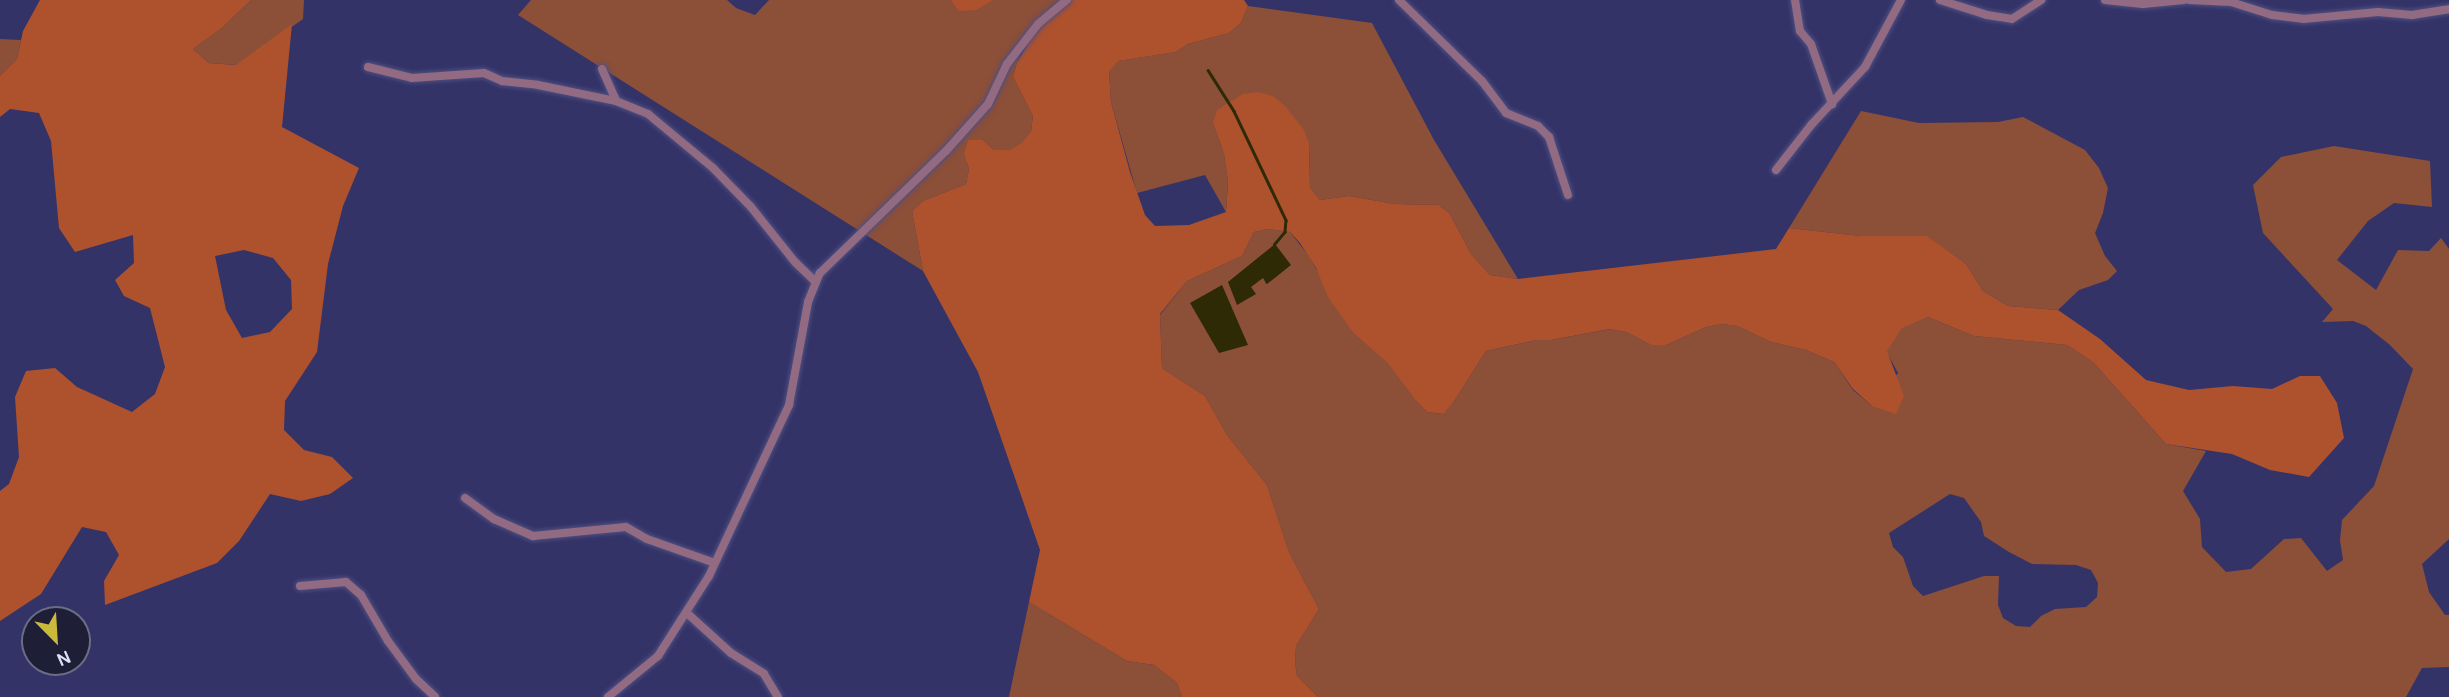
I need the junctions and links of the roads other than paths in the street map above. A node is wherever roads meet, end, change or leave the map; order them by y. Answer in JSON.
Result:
{"nodes":[{"id":1,"x":1067,"y":0,"type":"edge"},
{"id":2,"x":1399,"y":0,"type":"edge"},
{"id":3,"x":1795,"y":0,"type":"edge"},
{"id":4,"x":1901,"y":0,"type":"edge"},
{"id":5,"x":1940,"y":0,"type":"edge"},
{"id":6,"x":2041,"y":0,"type":"edge"},
{"id":7,"x":2105,"y":0,"type":"edge"},
{"id":8,"x":2187,"y":0,"type":"edge"},
{"id":9,"x":2201,"y":0,"type":"edge"},
{"id":10,"x":2449,"y":9,"type":"edge"},
{"id":11,"x":368,"y":67,"type":"dead end"},
{"id":12,"x":603,"y":69,"type":"dead end"},
{"id":13,"x":616,"y":102,"type":"junction"},
{"id":14,"x":1832,"y":104,"type":"junction"},
{"id":15,"x":1776,"y":170,"type":"dead end"},
{"id":16,"x":1568,"y":195,"type":"dead end"},
{"id":17,"x":816,"y":282,"type":"junction"},
{"id":18,"x":465,"y":498,"type":"dead end"},
{"id":19,"x":715,"y":563,"type":"junction"},
{"id":20,"x":300,"y":586,"type":"dead end"},
{"id":21,"x":688,"y":614,"type":"junction"},
{"id":22,"x":436,"y":697,"type":"edge"},
{"id":23,"x":608,"y":697,"type":"edge"},
{"id":24,"x":778,"y":697,"type":"edge"}],
"edges":[{"from":1,"to":17,"type":"street"},
{"from":2,"to":16,"type":"street"},
{"from":3,"to":14,"type":"street"},
{"from":4,"to":14,"type":"street"},
{"from":5,"to":6,"type":"street"},
{"from":7,"to":8,"type":"street"},
{"from":8,"to":9,"type":"street"},
{"from":9,"to":10,"type":"street"},
{"from":11,"to":13,"type":"street"},
{"from":12,"to":13,"type":"street"},
{"from":13,"to":17,"type":"street"},
{"from":14,"to":15,"type":"street"},
{"from":17,"to":19,"type":"street"},
{"from":18,"to":19,"type":"street"},
{"from":19,"to":21,"type":"street"},
{"from":20,"to":22,"type":"street"},
{"from":21,"to":23,"type":"street"},
{"from":21,"to":24,"type":"street"}]}
